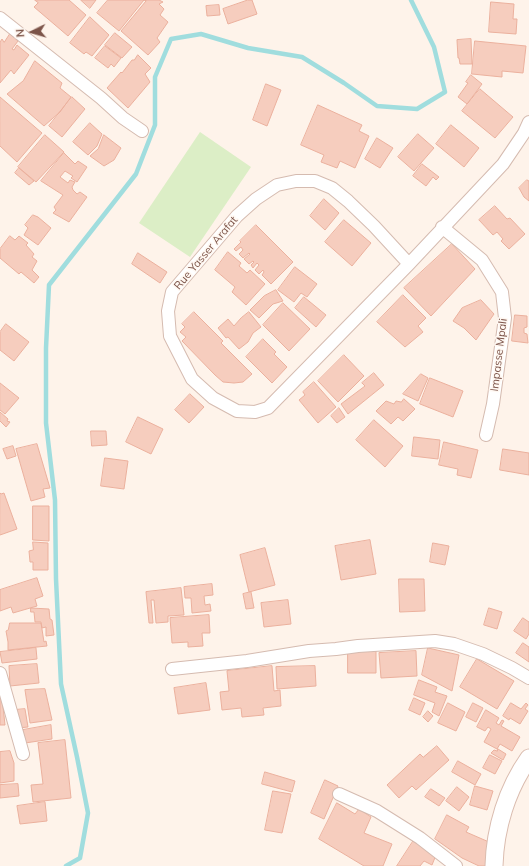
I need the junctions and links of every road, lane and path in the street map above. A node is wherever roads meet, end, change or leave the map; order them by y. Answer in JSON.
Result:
{"nodes":[{"id":1,"x":0,"y":18,"type":"edge"},
{"id":2,"x":529,"y":122,"type":"edge"},
{"id":3,"x":142,"y":131,"type":"dead end"},
{"id":4,"x":442,"y":227,"type":"junction"},
{"id":5,"x":409,"y":264,"type":"junction"},
{"id":6,"x":486,"y":435,"type":"dead end"},
{"id":7,"x":172,"y":669,"type":"dead end"},
{"id":8,"x":0,"y":673,"type":"edge"},
{"id":9,"x":529,"y":678,"type":"edge"},
{"id":10,"x":23,"y":754,"type":"dead end"},
{"id":11,"x":529,"y":758,"type":"edge"},
{"id":12,"x":339,"y":794,"type":"dead end"},
{"id":13,"x":456,"y":866,"type":"edge"},
{"id":14,"x":494,"y":866,"type":"edge"}],
"edges":[{"from":1,"to":3,"type":"street"},
{"from":2,"to":4,"type":"street","name":"Rue Yasser Arafat"},
{"from":4,"to":5,"type":"street","name":"Rue Yasser Arafat"},
{"from":4,"to":6,"type":"street","name":"Impasse Mpali"},
{"from":5,"to":5,"type":"street","name":"Rue Yasser Arafat"},
{"from":7,"to":9,"type":"street"},
{"from":8,"to":10,"type":"street"},
{"from":11,"to":14,"type":"street"},
{"from":12,"to":13,"type":"street"}]}
